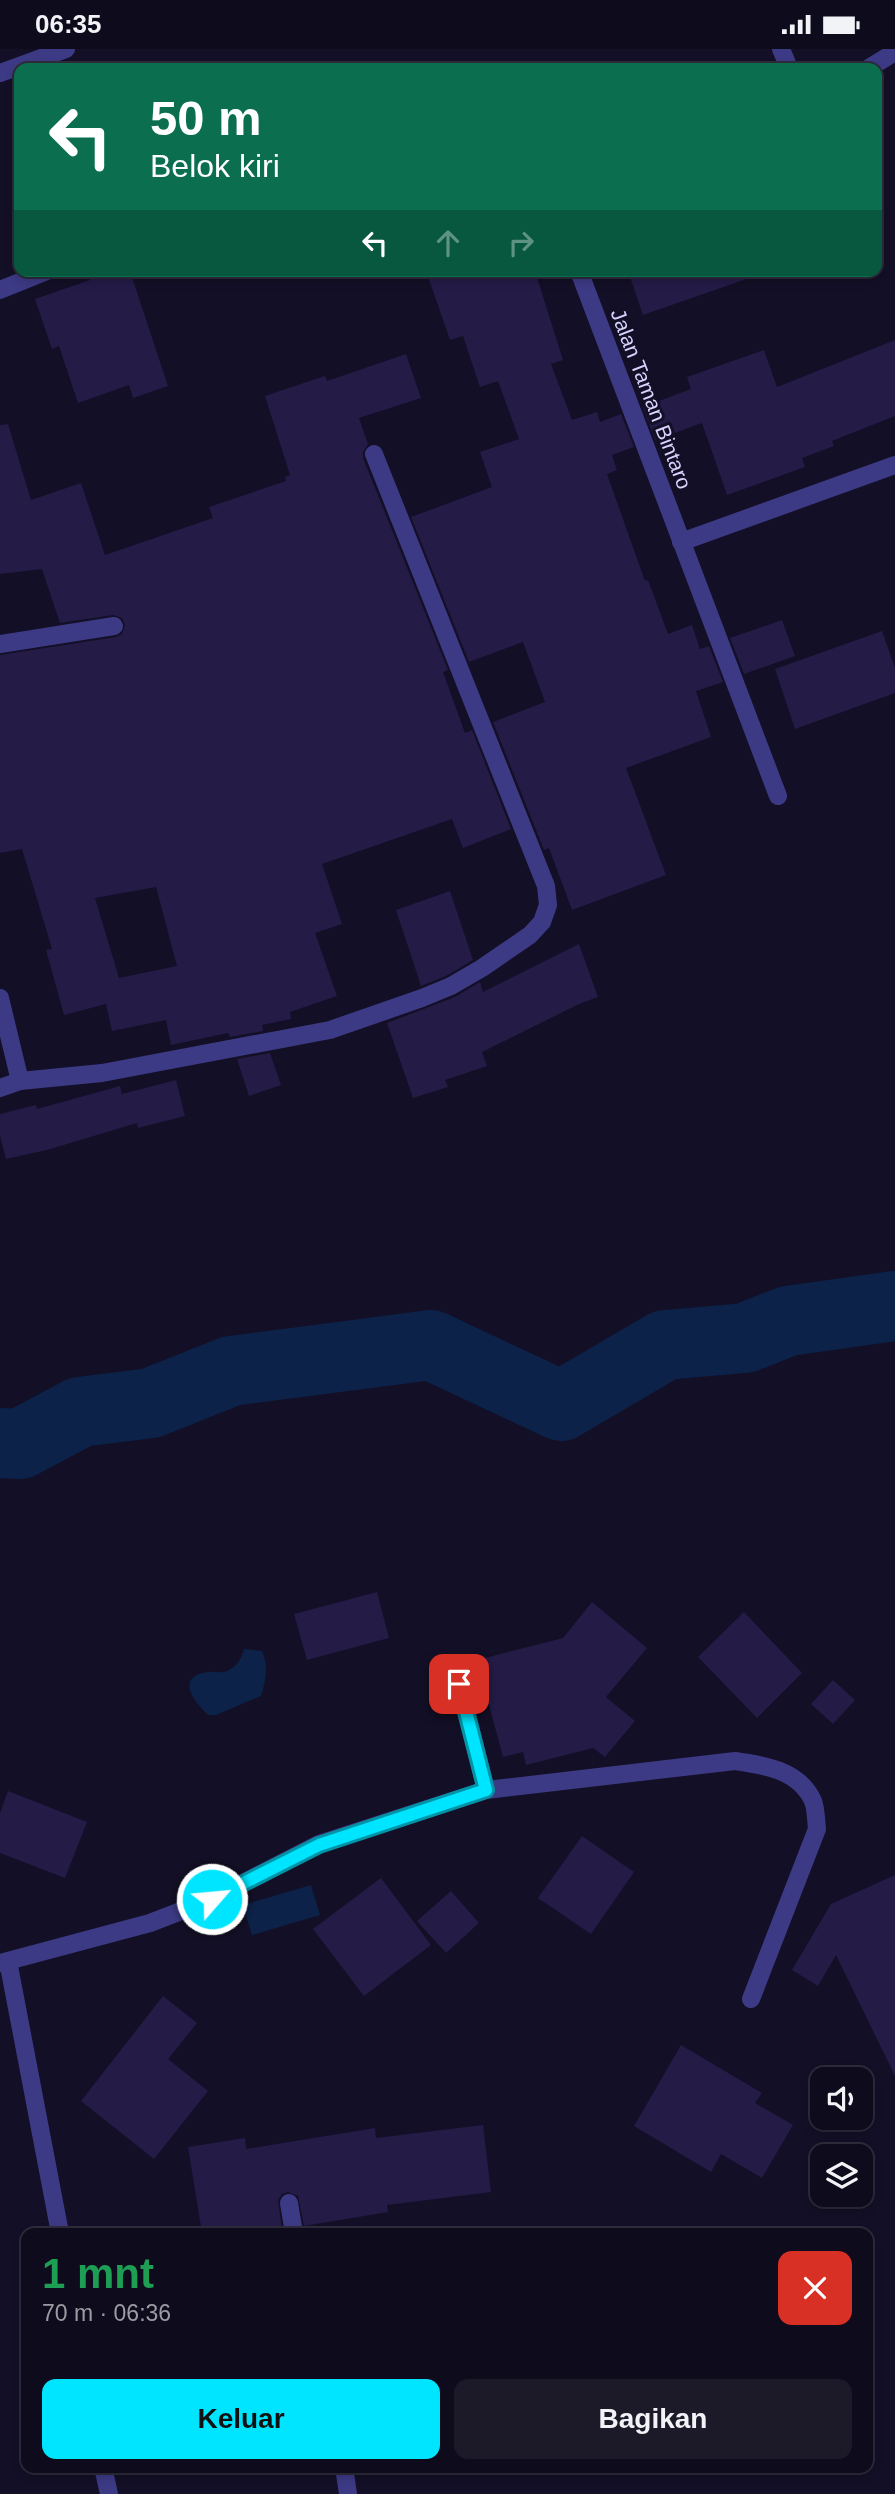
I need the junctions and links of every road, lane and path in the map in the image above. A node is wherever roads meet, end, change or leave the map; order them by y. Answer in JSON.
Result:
{"nodes":[{"id":1,"x":66,"y":49,"type":"edge"},
{"id":2,"x":895,"y":53,"type":"edge"},
{"id":3,"x":41,"y":58,"type":"edge"},
{"id":4,"x":878,"y":63,"type":"edge"},
{"id":5,"x":32,"y":277,"type":"edge"},
{"id":6,"x":581,"y":277,"type":"edge"},
{"id":7,"x":0,"y":290,"type":"edge"},
{"id":8,"x":374,"y":454,"type":"dead end"},
{"id":9,"x":895,"y":465,"type":"edge"},
{"id":10,"x":681,"y":543,"type":"junction"},
{"id":11,"x":114,"y":626,"type":"dead end"},
{"id":12,"x":0,"y":644,"type":"edge"},
{"id":13,"x":778,"y":796,"type":"dead end"},
{"id":14,"x":0,"y":998,"type":"edge"},
{"id":15,"x":20,"y":1081,"type":"junction"},
{"id":16,"x":0,"y":1088,"type":"edge"},
{"id":17,"x":459,"y":1684,"type":"dead end"},
{"id":18,"x":486,"y":1790,"type":"junction"},
{"id":19,"x":4,"y":1962,"type":"edge"},
{"id":20,"x":751,"y":1999,"type":"dead end"},
{"id":21,"x":289,"y":2203,"type":"dead end"},
{"id":22,"x":59,"y":2228,"type":"edge"},
{"id":23,"x":293,"y":2228,"type":"edge"},
{"id":24,"x":104,"y":2473,"type":"edge"},
{"id":25,"x":345,"y":2473,"type":"edge"},
{"id":26,"x":109,"y":2494,"type":"edge"},
{"id":27,"x":348,"y":2494,"type":"edge"}],
"edges":[{"from":1,"to":3,"type":"street"},
{"from":2,"to":4,"type":"street"},
{"from":5,"to":7,"type":"street"},
{"from":6,"to":10,"type":"street","name":"Jalan Taman Bintaro"},
{"from":8,"to":15,"type":"street"},
{"from":9,"to":10,"type":"street"},
{"from":10,"to":13,"type":"street","name":"Jalan Taman Bintaro"},
{"from":11,"to":12,"type":"street"},
{"from":14,"to":15,"type":"street"},
{"from":15,"to":16,"type":"street"},
{"from":17,"to":18,"type":"street"},
{"from":18,"to":19,"type":"street"},
{"from":18,"to":20,"type":"street"},
{"from":19,"to":22,"type":"street"},
{"from":21,"to":23,"type":"street"},
{"from":24,"to":26,"type":"street"},
{"from":25,"to":27,"type":"street"}]}
